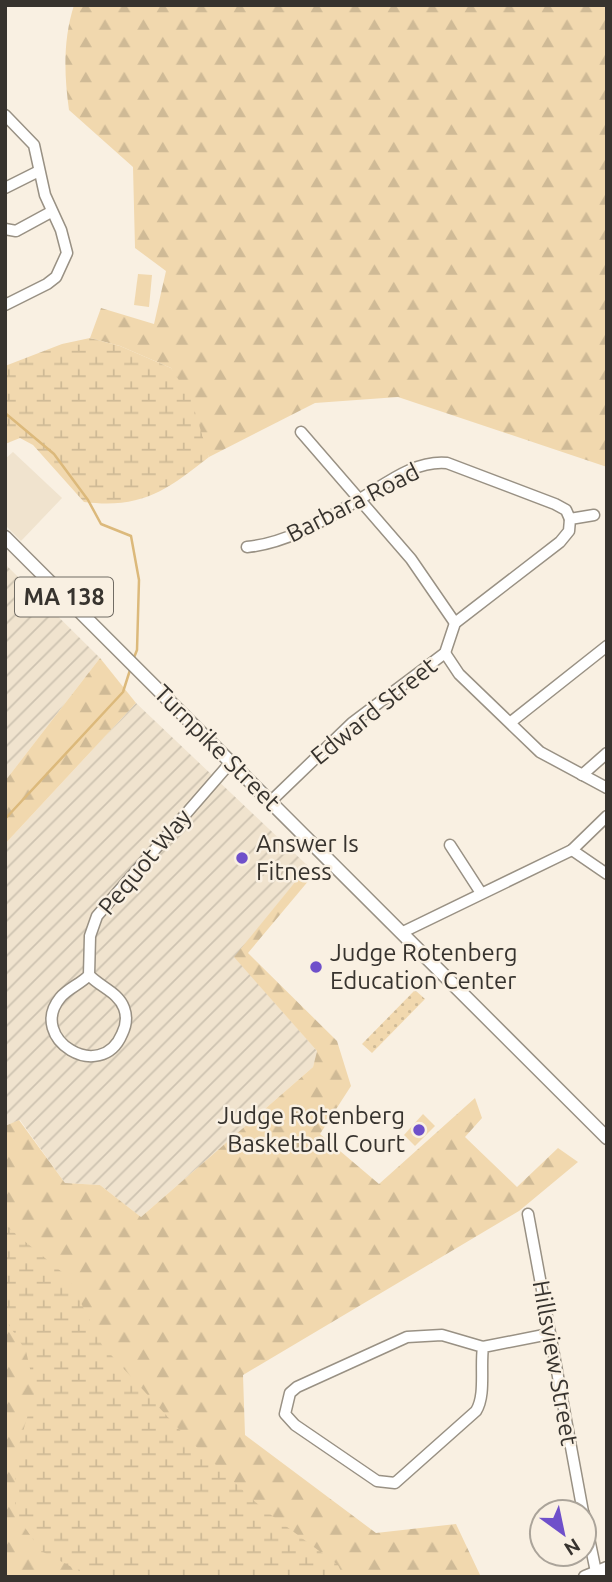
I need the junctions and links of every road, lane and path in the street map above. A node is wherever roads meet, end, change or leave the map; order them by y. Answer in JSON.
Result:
{"nodes":[{"id":1,"x":5,"y":115,"type":"edge"},
{"id":2,"x":39,"y":171,"type":"junction"},
{"id":3,"x":5,"y":188,"type":"edge"},
{"id":4,"x":51,"y":212,"type":"junction"},
{"id":5,"x":5,"y":229,"type":"edge"},
{"id":6,"x":5,"y":305,"type":"edge"},
{"id":7,"x":301,"y":432,"type":"dead end"},
{"id":8,"x":359,"y":499,"type":"junction"},
{"id":9,"x":594,"y":515,"type":"dead end"},
{"id":10,"x":570,"y":519,"type":"junction"},
{"id":11,"x":5,"y":537,"type":"edge"},
{"id":12,"x":247,"y":547,"type":"dead end"},
{"id":13,"x":455,"y":623,"type":"junction"},
{"id":14,"x":607,"y":646,"type":"edge"},
{"id":15,"x":445,"y":653,"type":"junction"},
{"id":16,"x":511,"y":723,"type":"junction"},
{"id":17,"x":607,"y":753,"type":"edge"},
{"id":18,"x":231,"y":762,"type":"junction"},
{"id":19,"x":582,"y":775,"type":"junction"},
{"id":20,"x":607,"y":788,"type":"edge"},
{"id":21,"x":270,"y":802,"type":"junction"},
{"id":22,"x":607,"y":816,"type":"edge"},
{"id":23,"x":450,"y":845,"type":"dead end"},
{"id":24,"x":572,"y":850,"type":"junction"},
{"id":25,"x":607,"y":874,"type":"edge"},
{"id":26,"x":481,"y":893,"type":"junction"},
{"id":27,"x":403,"y":932,"type":"junction"},
{"id":28,"x":89,"y":975,"type":"junction"},
{"id":29,"x":607,"y":1138,"type":"edge"},
{"id":30,"x":528,"y":1214,"type":"dead end"},
{"id":31,"x":549,"y":1334,"type":"junction"},
{"id":32,"x":483,"y":1347,"type":"junction"},
{"id":33,"x":581,"y":1498,"type":"edge"}],
"edges":[{"from":1,"to":2,"type":"street"},
{"from":2,"to":3,"type":"street"},
{"from":2,"to":4,"type":"street"},
{"from":4,"to":5,"type":"street"},
{"from":4,"to":6,"type":"street"},
{"from":7,"to":8,"type":"street"},
{"from":8,"to":10,"type":"street","name":"Barbara Road"},
{"from":8,"to":12,"type":"street","name":"Barbara Road"},
{"from":8,"to":13,"type":"street"},
{"from":9,"to":10,"type":"street"},
{"from":10,"to":13,"type":"street"},
{"from":11,"to":18,"type":"main road","name":"Turnpike Street","number":"MA 138"},
{"from":13,"to":15,"type":"street","name":"Edward Street"},
{"from":14,"to":16,"type":"street"},
{"from":15,"to":16,"type":"street"},
{"from":15,"to":21,"type":"street","name":"Edward Street"},
{"from":16,"to":19,"type":"street"},
{"from":17,"to":19,"type":"street"},
{"from":18,"to":21,"type":"main road","name":"Turnpike Street","number":"MA 138"},
{"from":18,"to":28,"type":"street","name":"Pequot Way"},
{"from":19,"to":20,"type":"street"},
{"from":21,"to":27,"type":"main road","name":"Turnpike Street","number":"MA 138"},
{"from":22,"to":24,"type":"street"},
{"from":23,"to":26,"type":"street"},
{"from":24,"to":25,"type":"street"},
{"from":24,"to":26,"type":"street"},
{"from":26,"to":27,"type":"street"},
{"from":27,"to":29,"type":"main road","name":"Turnpike Street","number":"MA 138"},
{"from":28,"to":28,"type":"street"},
{"from":30,"to":31,"type":"street","name":"Hillsview Street"},
{"from":31,"to":32,"type":"street"},
{"from":31,"to":33,"type":"street","name":"Hillsview Street"},
{"from":32,"to":32,"type":"street"}]}
